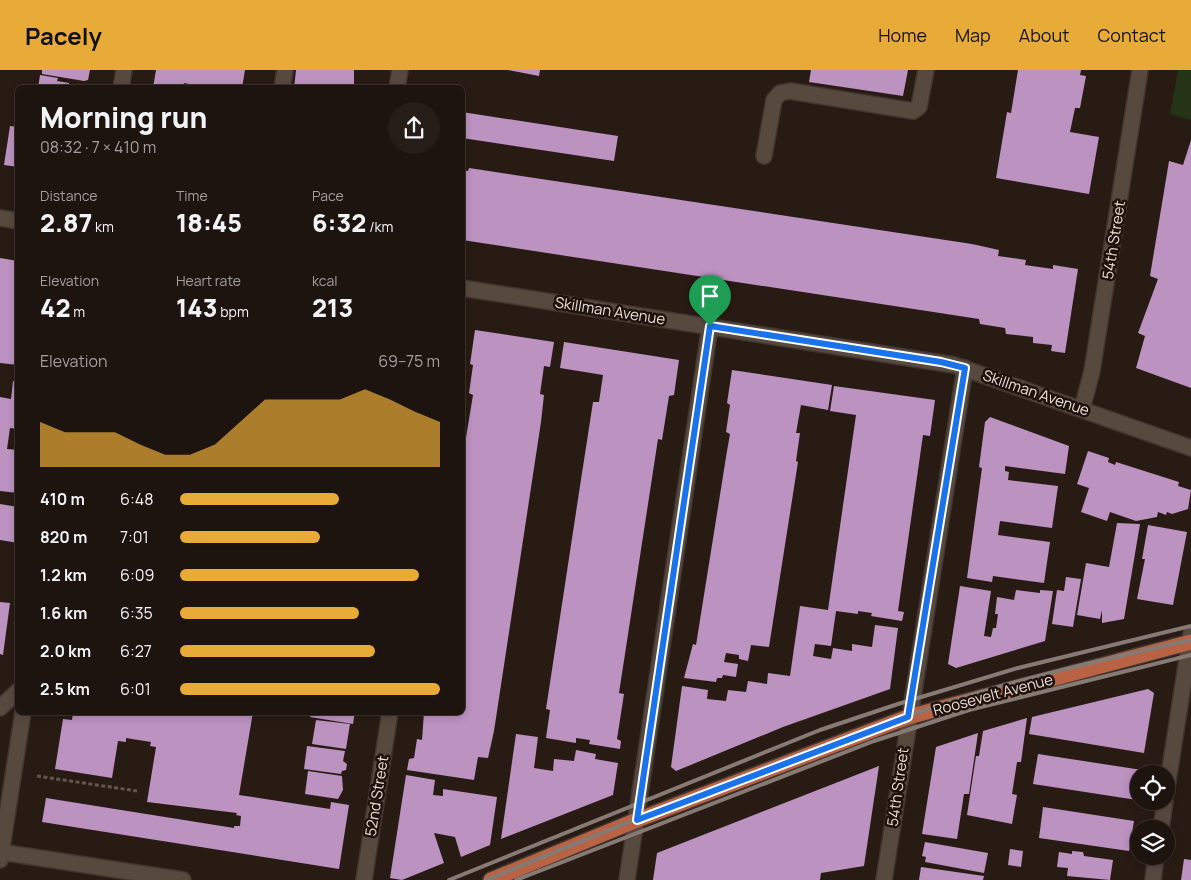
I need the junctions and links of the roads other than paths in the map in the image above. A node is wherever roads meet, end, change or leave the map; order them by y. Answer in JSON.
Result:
{"nodes":[{"id":1,"x":124,"y":70,"type":"edge"},
{"id":2,"x":285,"y":70,"type":"edge"},
{"id":3,"x":400,"y":70,"type":"edge"},
{"id":4,"x":926,"y":70,"type":"edge"},
{"id":5,"x":1140,"y":70,"type":"edge"},
{"id":6,"x":122,"y":85,"type":"edge"},
{"id":7,"x":282,"y":85,"type":"edge"},
{"id":8,"x":398,"y":85,"type":"edge"},
{"id":9,"x":764,"y":156,"type":"dead end"},
{"id":10,"x":0,"y":218,"type":"edge"},
{"id":11,"x":15,"y":220,"type":"edge"},
{"id":12,"x":465,"y":288,"type":"edge"},
{"id":13,"x":710,"y":326,"type":"junction"},
{"id":14,"x":965,"y":368,"type":"junction"},
{"id":15,"x":1082,"y":409,"type":"junction"},
{"id":16,"x":1191,"y":448,"type":"edge"},
{"id":17,"x":1190,"y":639,"type":"edge"},
{"id":18,"x":15,"y":694,"type":"edge"},
{"id":19,"x":0,"y":708,"type":"edge"},
{"id":20,"x":23,"y":715,"type":"edge"},
{"id":21,"x":390,"y":715,"type":"edge"},
{"id":22,"x":908,"y":717,"type":"junction"},
{"id":23,"x":1170,"y":765,"type":"edge"},
{"id":24,"x":637,"y":820,"type":"junction"},
{"id":25,"x":0,"y":855,"type":"edge"},
{"id":26,"x":1155,"y":865,"type":"edge"},
{"id":27,"x":183,"y":880,"type":"edge"},
{"id":28,"x":364,"y":880,"type":"edge"},
{"id":29,"x":491,"y":880,"type":"edge"},
{"id":30,"x":628,"y":880,"type":"edge"},
{"id":31,"x":884,"y":880,"type":"edge"},
{"id":32,"x":1153,"y":880,"type":"edge"}],
"edges":[{"from":1,"to":6,"type":"street"},
{"from":2,"to":7,"type":"street"},
{"from":3,"to":8,"type":"street"},
{"from":4,"to":9,"type":"street"},
{"from":5,"to":15,"type":"street","name":"54th Street"},
{"from":10,"to":11,"type":"street"},
{"from":12,"to":13,"type":"street","name":"Skillman Avenue"},
{"from":13,"to":14,"type":"street","name":"Skillman Avenue"},
{"from":13,"to":24,"type":"street"},
{"from":14,"to":15,"type":"street","name":"Skillman Avenue"},
{"from":14,"to":22,"type":"street","name":"54th Street"},
{"from":15,"to":16,"type":"street","name":"Skillman Avenue"},
{"from":17,"to":22,"type":"main road","name":"Roosevelt Avenue"},
{"from":17,"to":23,"type":"street"},
{"from":18,"to":19,"type":"street"},
{"from":20,"to":25,"type":"street"},
{"from":21,"to":28,"type":"street","name":"52nd Street"},
{"from":22,"to":24,"type":"main road","name":"Roosevelt Avenue"},
{"from":22,"to":31,"type":"street","name":"54th Street"},
{"from":24,"to":29,"type":"main road","name":"Roosevelt Avenue"},
{"from":24,"to":30,"type":"street"},
{"from":25,"to":27,"type":"street"},
{"from":26,"to":32,"type":"street"}]}
